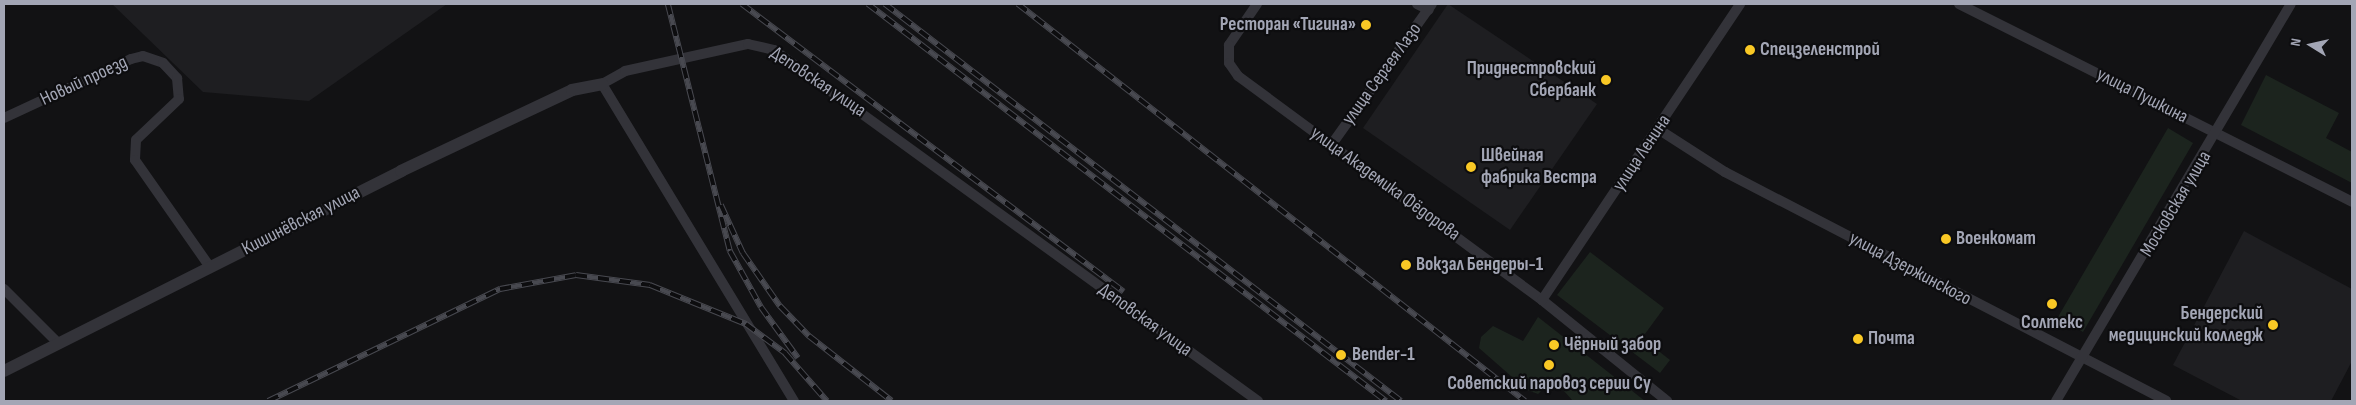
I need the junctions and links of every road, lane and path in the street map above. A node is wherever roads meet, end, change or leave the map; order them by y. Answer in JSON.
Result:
{"nodes":[{"id":1,"x":1257,"y":4,"type":"edge"},
{"id":2,"x":1417,"y":4,"type":"edge"},
{"id":3,"x":1740,"y":4,"type":"edge"},
{"id":4,"x":1959,"y":4,"type":"edge"},
{"id":5,"x":2291,"y":4,"type":"edge"},
{"id":6,"x":1431,"y":7,"type":"edge"},
{"id":7,"x":602,"y":84,"type":"junction"},
{"id":8,"x":4,"y":118,"type":"edge"},
{"id":9,"x":1658,"y":130,"type":"junction"},
{"id":10,"x":2217,"y":134,"type":"junction"},
{"id":11,"x":1332,"y":144,"type":"junction"},
{"id":12,"x":2352,"y":202,"type":"edge"},
{"id":13,"x":210,"y":267,"type":"junction"},
{"id":14,"x":4,"y":289,"type":"edge"},
{"id":15,"x":1542,"y":300,"type":"junction"},
{"id":16,"x":56,"y":341,"type":"junction"},
{"id":17,"x":2083,"y":359,"type":"junction"},
{"id":18,"x":4,"y":371,"type":"edge"},
{"id":19,"x":794,"y":401,"type":"edge"},
{"id":20,"x":1258,"y":401,"type":"edge"},
{"id":21,"x":1667,"y":401,"type":"edge"},
{"id":22,"x":2056,"y":401,"type":"edge"},
{"id":23,"x":2166,"y":401,"type":"edge"}],
"edges":[{"from":1,"to":11,"type":"street","name":"улица Академика Фёдорова"},
{"from":2,"to":6,"type":"street"},
{"from":3,"to":9,"type":"street","name":"улица Ленина"},
{"from":4,"to":10,"type":"street","name":"улица Пушкина"},
{"from":5,"to":10,"type":"street","name":"Московская улица"},
{"from":6,"to":11,"type":"street","name":"улица Сергея Лазо"},
{"from":7,"to":13,"type":"street","name":"Кишинёвская улица"},
{"from":7,"to":19,"type":"street"},
{"from":7,"to":20,"type":"street","name":"Деповская улица"},
{"from":8,"to":13,"type":"street","name":"Новый проезд"},
{"from":9,"to":15,"type":"street","name":"улица Ленина"},
{"from":9,"to":17,"type":"street","name":"улица Дзержинского"},
{"from":10,"to":12,"type":"street","name":"улица Пушкина"},
{"from":10,"to":17,"type":"street","name":"Московская улица"},
{"from":11,"to":15,"type":"street","name":"улица Академика Фёдорова"},
{"from":13,"to":16,"type":"street","name":"Кишинёвская улица"},
{"from":14,"to":16,"type":"street"},
{"from":15,"to":21,"type":"street","name":"улица Академика Фёдорова"},
{"from":16,"to":18,"type":"street","name":"Кишинёвская улица"},
{"from":17,"to":22,"type":"street","name":"Московская улица"},
{"from":17,"to":23,"type":"street","name":"улица Дзержинского"}]}
